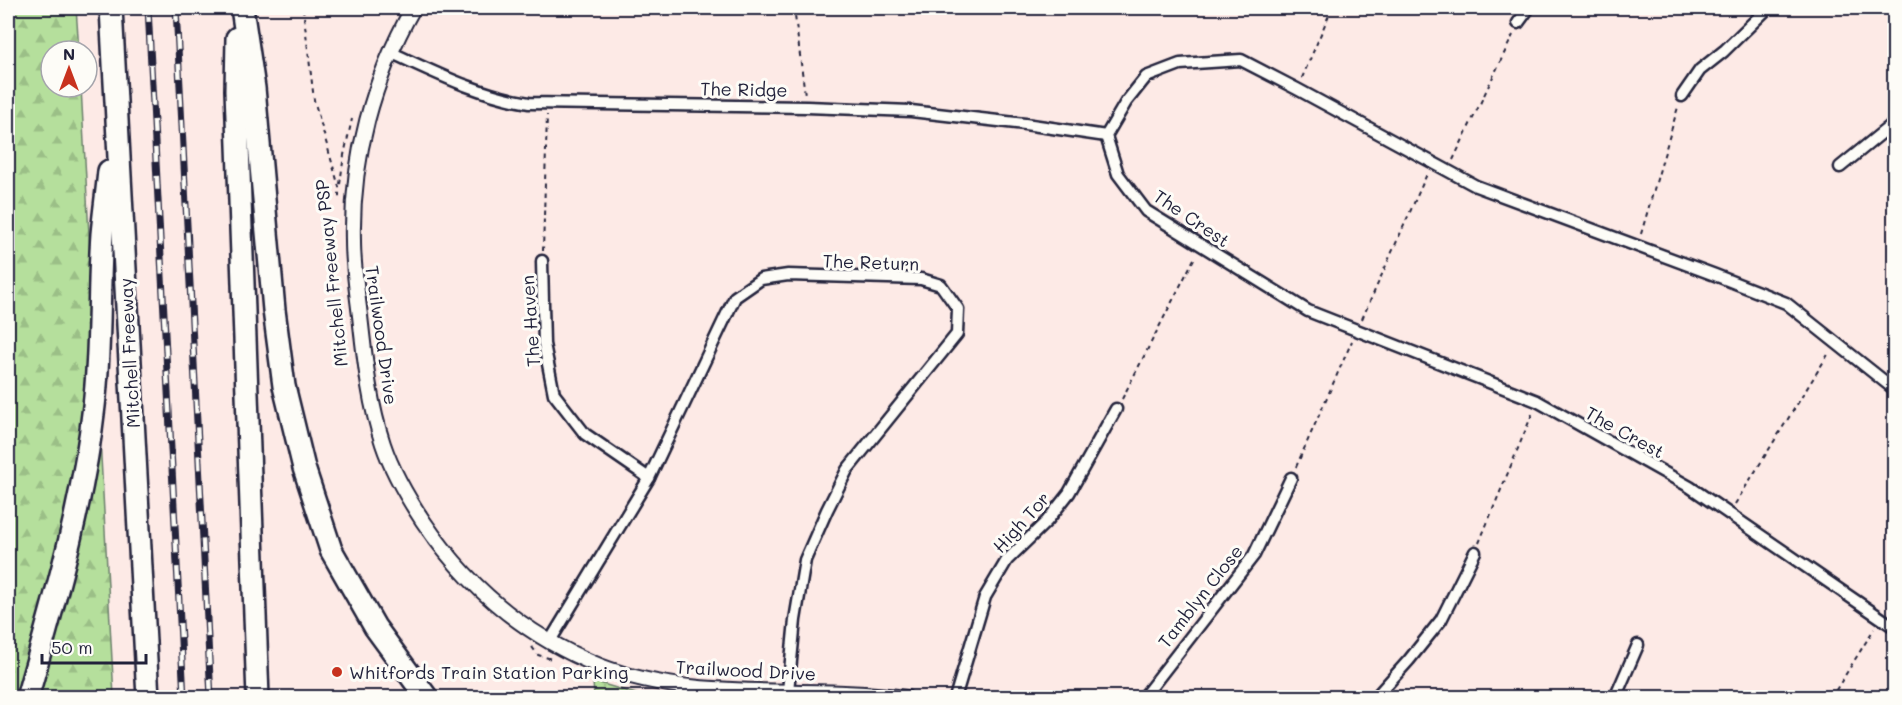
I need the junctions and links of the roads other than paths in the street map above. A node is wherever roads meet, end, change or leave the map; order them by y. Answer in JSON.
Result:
{"nodes":[{"id":1,"x":111,"y":8,"type":"edge"},
{"id":2,"x":237,"y":8,"type":"edge"},
{"id":3,"x":242,"y":8,"type":"edge"},
{"id":4,"x":413,"y":8,"type":"edge"},
{"id":5,"x":1529,"y":8,"type":"edge"},
{"id":6,"x":1768,"y":8,"type":"edge"},
{"id":7,"x":1518,"y":23,"type":"road end"},
{"id":8,"x":390,"y":52,"type":"junction"},
{"id":9,"x":1682,"y":96,"type":"road end"},
{"id":10,"x":116,"y":104,"type":"junction"},
{"id":11,"x":1894,"y":123,"type":"edge"},
{"id":12,"x":1106,"y":136,"type":"junction"},
{"id":13,"x":1840,"y":167,"type":"dead end"},
{"id":14,"x":542,"y":261,"type":"road end"},
{"id":15,"x":1894,"y":389,"type":"edge"},
{"id":16,"x":1116,"y":409,"type":"road end"},
{"id":17,"x":649,"y":478,"type":"junction"},
{"id":18,"x":1292,"y":478,"type":"dead end"},
{"id":19,"x":1475,"y":552,"type":"road end"},
{"id":20,"x":1894,"y":627,"type":"edge"},
{"id":21,"x":550,"y":641,"type":"junction"},
{"id":22,"x":1638,"y":645,"type":"dead end"},
{"id":23,"x":788,"y":691,"type":"junction"},
{"id":24,"x":27,"y":698,"type":"edge"},
{"id":25,"x":147,"y":698,"type":"edge"},
{"id":26,"x":258,"y":698,"type":"edge"},
{"id":27,"x":427,"y":698,"type":"edge"},
{"id":28,"x":906,"y":698,"type":"edge"},
{"id":29,"x":955,"y":698,"type":"edge"},
{"id":30,"x":1143,"y":698,"type":"edge"},
{"id":31,"x":1375,"y":698,"type":"edge"},
{"id":32,"x":1615,"y":698,"type":"edge"}],
"edges":[{"from":1,"to":10,"type":"highway","name":"Mitchell Freeway"},
{"from":2,"to":26,"type":"highway"},
{"from":3,"to":27,"type":"highway"},
{"from":4,"to":8,"type":"street","name":"Trailwood Drive"},
{"from":5,"to":7,"type":"street"},
{"from":6,"to":9,"type":"street"},
{"from":8,"to":12,"type":"street","name":"The Ridge"},
{"from":8,"to":21,"type":"street","name":"Trailwood Drive"},
{"from":10,"to":24,"type":"highway"},
{"from":10,"to":25,"type":"highway","name":"Mitchell Freeway"},
{"from":11,"to":13,"type":"street"},
{"from":12,"to":15,"type":"street"},
{"from":12,"to":20,"type":"street","name":"The Crest"},
{"from":14,"to":17,"type":"street","name":"The Haven"},
{"from":16,"to":29,"type":"street","name":"High Tor"},
{"from":17,"to":21,"type":"street","name":"The Return"},
{"from":17,"to":23,"type":"street","name":"The Return"},
{"from":18,"to":30,"type":"street","name":"Tamblyn Close"},
{"from":19,"to":31,"type":"street"},
{"from":21,"to":23,"type":"street","name":"Trailwood Drive"},
{"from":22,"to":32,"type":"street"},
{"from":23,"to":28,"type":"street","name":"Trailwood Drive"}]}
